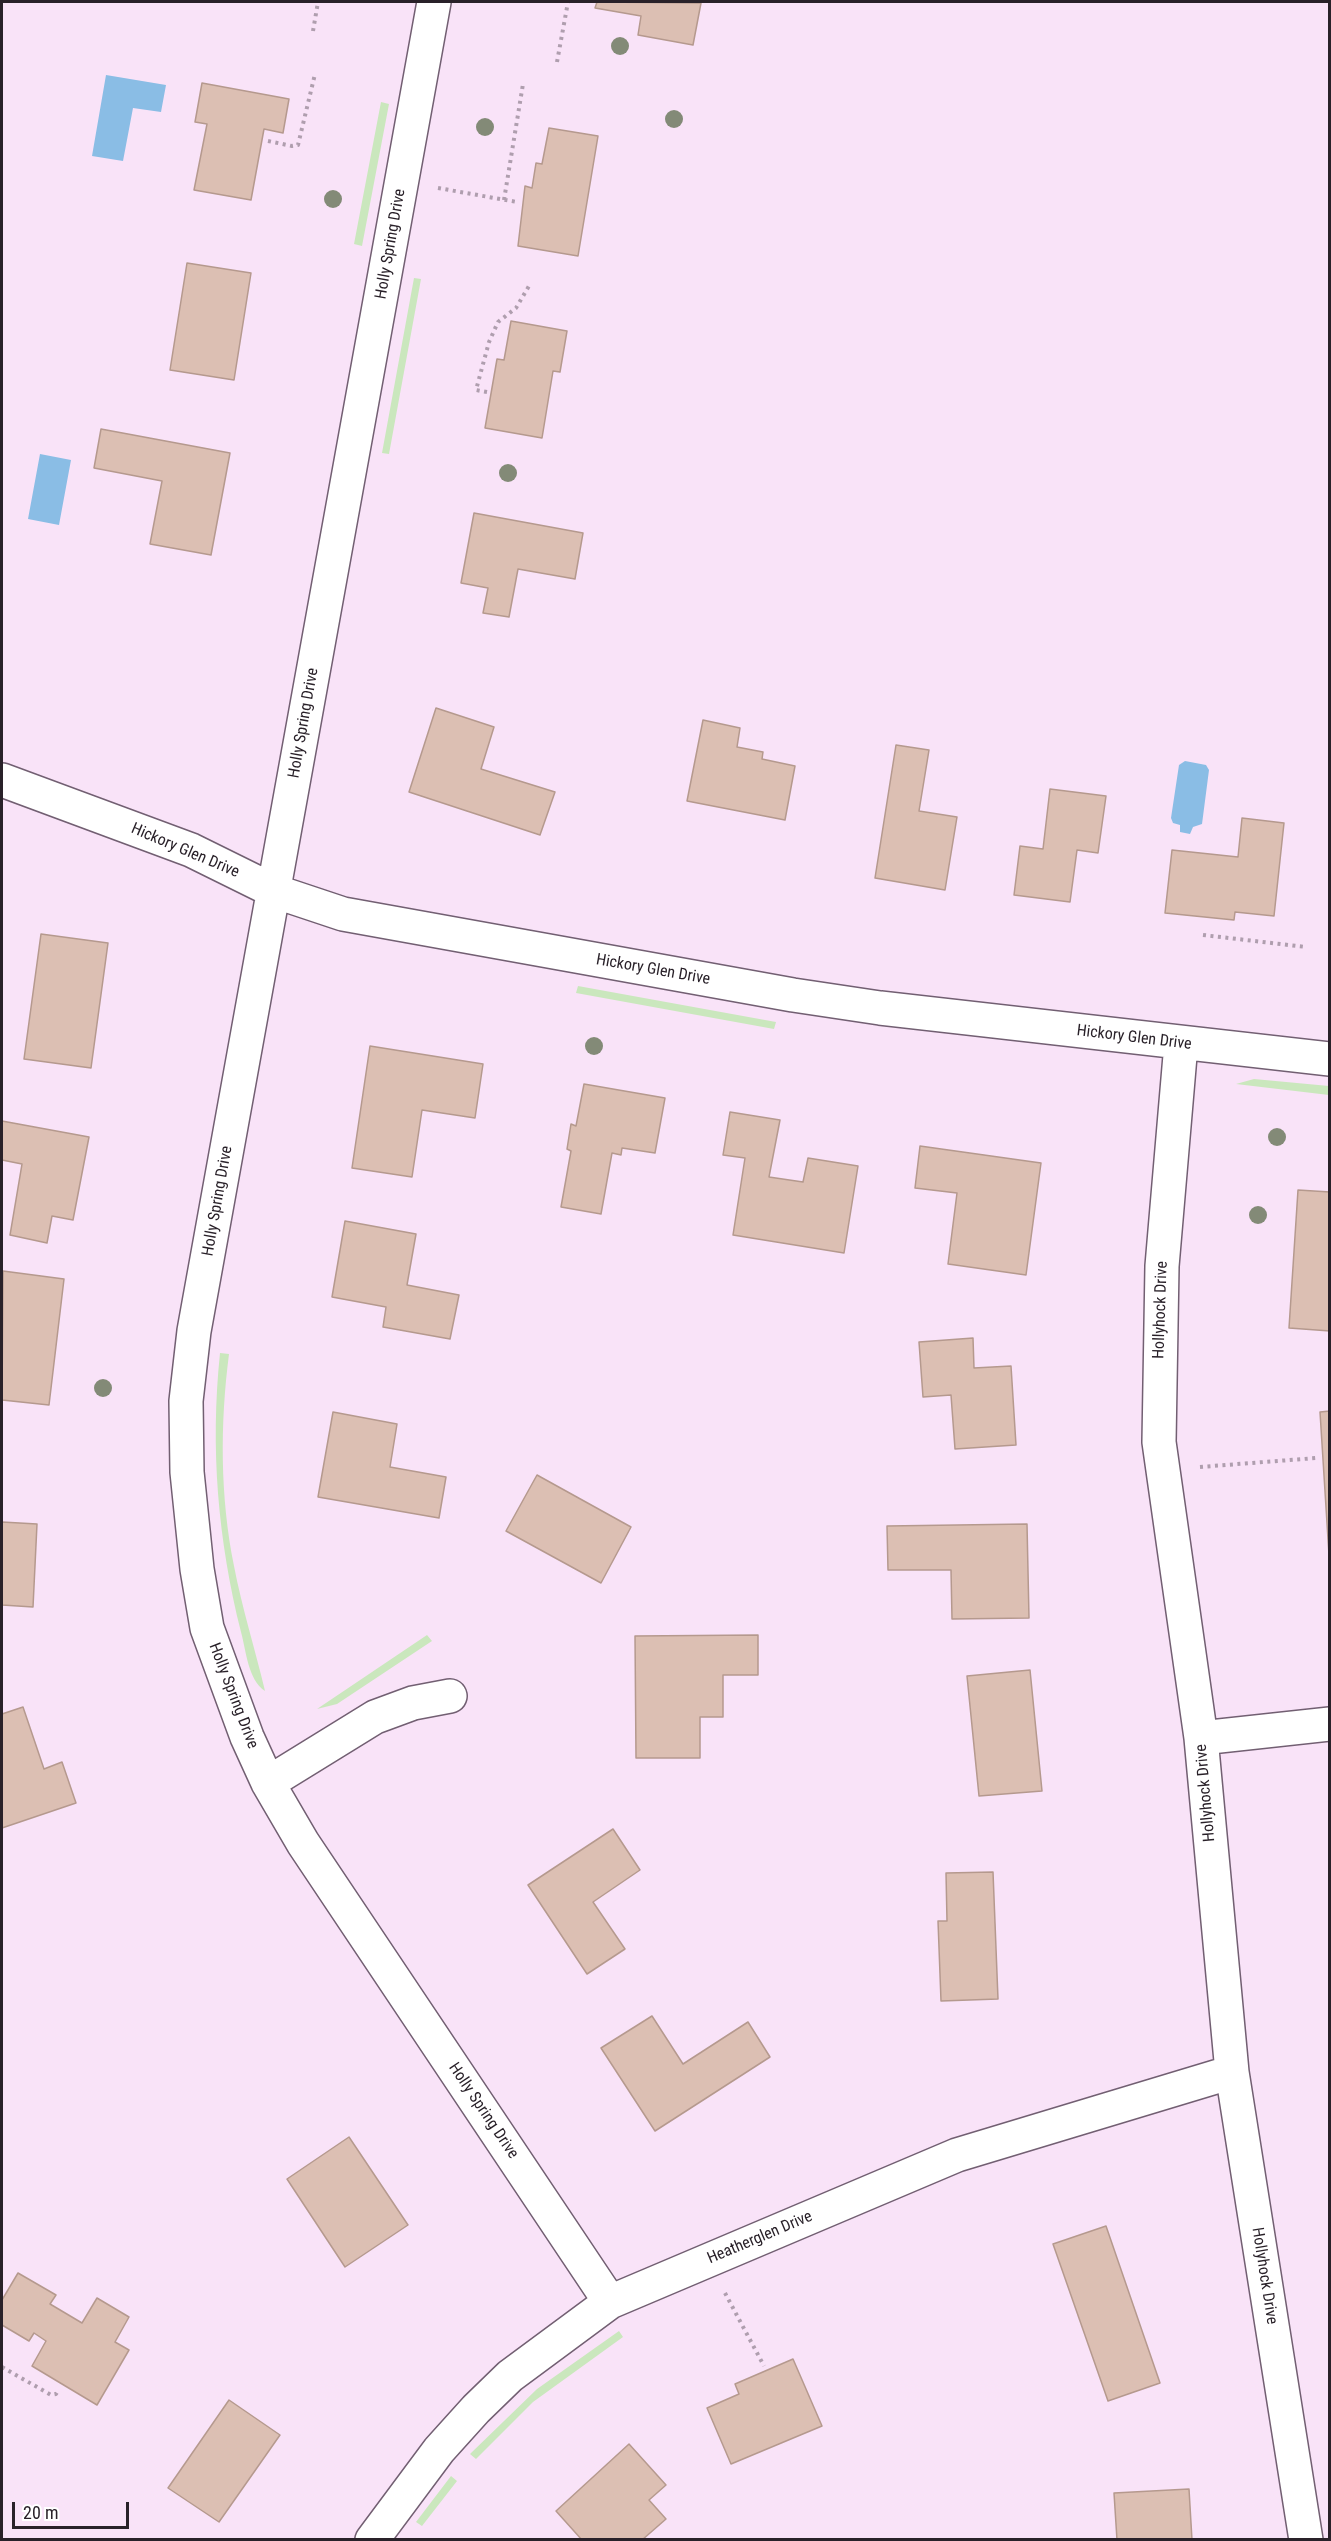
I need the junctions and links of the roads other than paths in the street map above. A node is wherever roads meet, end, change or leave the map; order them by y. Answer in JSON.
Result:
{"nodes":[{"id":1,"x":435,"y":2,"type":"edge"},
{"id":2,"x":2,"y":780,"type":"edge"},
{"id":3,"x":274,"y":891,"type":"junction"},
{"id":4,"x":1181,"y":1044,"type":"junction"},
{"id":5,"x":1329,"y":1059,"type":"edge"},
{"id":6,"x":450,"y":1696,"type":"dead end"},
{"id":7,"x":1329,"y":1724,"type":"edge"},
{"id":8,"x":1201,"y":1738,"type":"junction"},
{"id":9,"x":268,"y":1783,"type":"junction"},
{"id":10,"x":1232,"y":2072,"type":"junction"},
{"id":11,"x":610,"y":2302,"type":"junction"},
{"id":12,"x":372,"y":2540,"type":"edge"},
{"id":13,"x":1306,"y":2540,"type":"edge"}],
"edges":[{"from":1,"to":3,"type":"street","name":"Holly Spring Drive"},
{"from":2,"to":3,"type":"street","name":"Hickory Glen Drive"},
{"from":3,"to":4,"type":"street","name":"Hickory Glen Drive"},
{"from":3,"to":9,"type":"street","name":"Holly Spring Drive"},
{"from":4,"to":5,"type":"street","name":"Hickory Glen Drive"},
{"from":4,"to":8,"type":"street","name":"Hollyhock Drive"},
{"from":6,"to":9,"type":"street"},
{"from":7,"to":8,"type":"street"},
{"from":8,"to":10,"type":"street","name":"Hollyhock Drive"},
{"from":9,"to":11,"type":"street","name":"Holly Spring Drive"},
{"from":10,"to":11,"type":"street","name":"Heatherglen Drive"},
{"from":10,"to":13,"type":"street","name":"Hollyhock Drive"},
{"from":11,"to":12,"type":"street","name":"Heatherglen Drive"}]}
